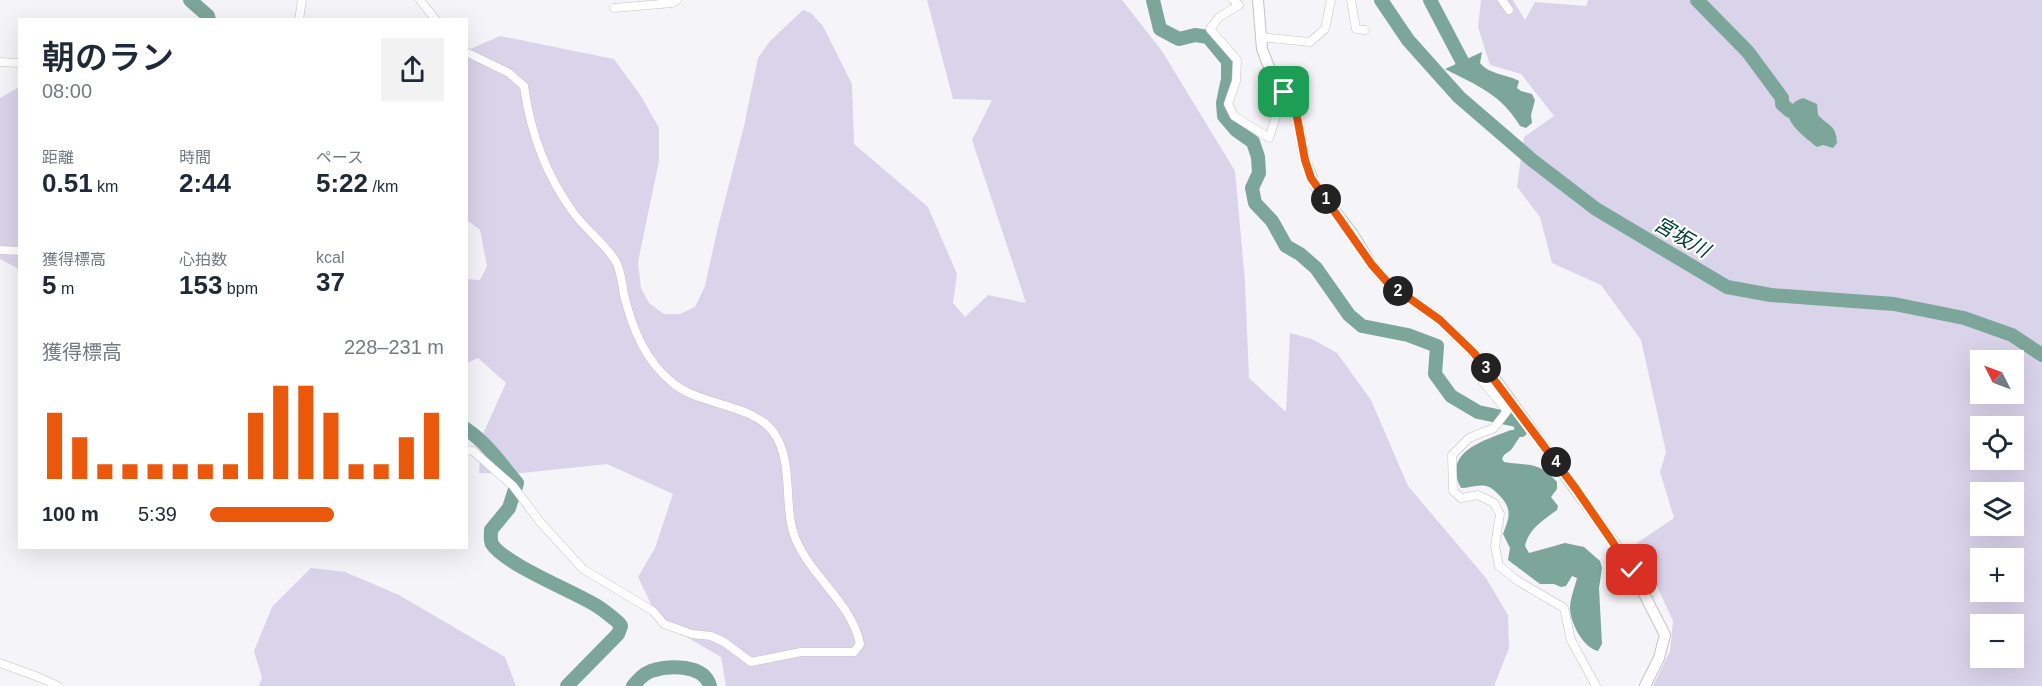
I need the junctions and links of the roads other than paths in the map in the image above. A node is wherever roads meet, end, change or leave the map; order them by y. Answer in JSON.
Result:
{"nodes":[{"id":1,"x":302,"y":0,"type":"edge"},
{"id":2,"x":420,"y":0,"type":"edge"},
{"id":3,"x":677,"y":0,"type":"edge"},
{"id":4,"x":1233,"y":0,"type":"edge"},
{"id":5,"x":1258,"y":0,"type":"edge"},
{"id":6,"x":1330,"y":0,"type":"edge"},
{"id":7,"x":1351,"y":0,"type":"edge"},
{"id":8,"x":1502,"y":0,"type":"edge"},
{"id":9,"x":614,"y":8,"type":"dead end"},
{"id":10,"x":1509,"y":10,"type":"dead end"},
{"id":11,"x":299,"y":18,"type":"edge"},
{"id":12,"x":434,"y":18,"type":"edge"},
{"id":13,"x":1365,"y":30,"type":"dead end"},
{"id":14,"x":1261,"y":37,"type":"junction"},
{"id":15,"x":468,"y":53,"type":"edge"},
{"id":16,"x":0,"y":62,"type":"edge"},
{"id":17,"x":18,"y":63,"type":"edge"},
{"id":18,"x":1284,"y":92,"type":"junction"},
{"id":19,"x":0,"y":250,"type":"edge"},
{"id":20,"x":18,"y":251,"type":"edge"},
{"id":21,"x":1474,"y":353,"type":"junction"},
{"id":22,"x":468,"y":451,"type":"edge"},
{"id":23,"x":0,"y":663,"type":"edge"},
{"id":24,"x":58,"y":686,"type":"edge"},
{"id":25,"x":1596,"y":686,"type":"edge"},
{"id":26,"x":1645,"y":686,"type":"edge"}],
"edges":[{"from":1,"to":11,"type":"street"},
{"from":2,"to":12,"type":"street"},
{"from":3,"to":9,"type":"street"},
{"from":4,"to":18,"type":"street"},
{"from":5,"to":14,"type":"street"},
{"from":6,"to":14,"type":"street"},
{"from":7,"to":13,"type":"street"},
{"from":8,"to":10,"type":"street"},
{"from":14,"to":18,"type":"street"},
{"from":15,"to":22,"type":"street"},
{"from":16,"to":17,"type":"street"},
{"from":18,"to":21,"type":"street"},
{"from":19,"to":20,"type":"street"},
{"from":21,"to":25,"type":"street"},
{"from":21,"to":26,"type":"street"},
{"from":23,"to":24,"type":"street"}]}
